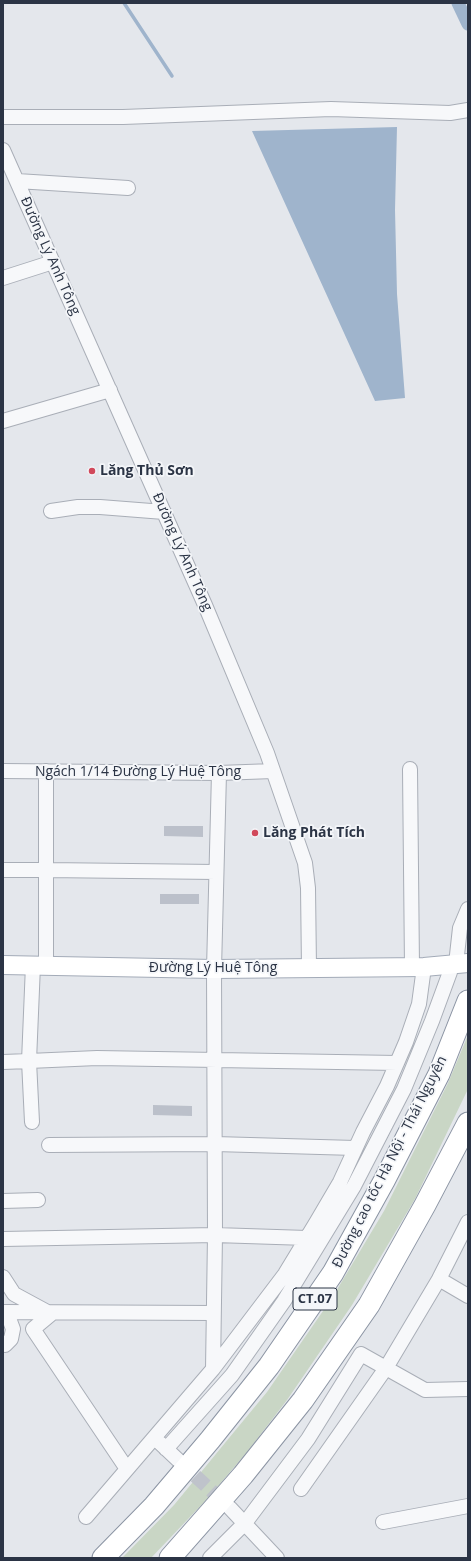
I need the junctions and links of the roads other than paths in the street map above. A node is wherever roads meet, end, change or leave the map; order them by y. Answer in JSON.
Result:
{"nodes":[{"id":1,"x":468,"y":110,"type":"edge"},
{"id":2,"x":3,"y":117,"type":"edge"},
{"id":3,"x":3,"y":150,"type":"edge"},
{"id":4,"x":17,"y":181,"type":"junction"},
{"id":5,"x":128,"y":188,"type":"dead end"},
{"id":6,"x":53,"y":262,"type":"junction"},
{"id":7,"x":3,"y":278,"type":"edge"},
{"id":8,"x":110,"y":390,"type":"junction"},
{"id":9,"x":3,"y":421,"type":"edge"},
{"id":10,"x":51,"y":511,"type":"dead end"},
{"id":11,"x":164,"y":512,"type":"junction"},
{"id":12,"x":410,"y":769,"type":"dead end"},
{"id":13,"x":3,"y":771,"type":"edge"},
{"id":14,"x":46,"y":771,"type":"junction"},
{"id":15,"x":273,"y":771,"type":"junction"},
{"id":16,"x":219,"y":773,"type":"junction"},
{"id":17,"x":3,"y":870,"type":"edge"},
{"id":18,"x":46,"y":870,"type":"junction"},
{"id":19,"x":216,"y":872,"type":"junction"},
{"id":20,"x":468,"y":909,"type":"edge"},
{"id":21,"x":3,"y":965,"type":"edge"},
{"id":22,"x":39,"y":965,"type":"junction"},
{"id":23,"x":418,"y":967,"type":"junction"},
{"id":24,"x":308,"y":968,"type":"junction"},
{"id":25,"x":460,"y":968,"type":"edge"},
{"id":26,"x":214,"y":969,"type":"junction"},
{"id":27,"x":468,"y":1001,"type":"edge"},
{"id":28,"x":215,"y":1059,"type":"junction"},
{"id":29,"x":29,"y":1061,"type":"junction"},
{"id":30,"x":3,"y":1062,"type":"edge"},
{"id":31,"x":397,"y":1063,"type":"junction"},
{"id":32,"x":32,"y":1122,"type":"dead end"},
{"id":33,"x":468,"y":1123,"type":"edge"},
{"id":34,"x":49,"y":1144,"type":"dead end"},
{"id":35,"x":215,"y":1144,"type":"junction"},
{"id":36,"x":355,"y":1148,"type":"junction"},
{"id":37,"x":38,"y":1200,"type":"dead end"},
{"id":38,"x":3,"y":1201,"type":"edge"},
{"id":39,"x":468,"y":1222,"type":"edge"},
{"id":40,"x":215,"y":1235,"type":"junction"},
{"id":41,"x":307,"y":1238,"type":"junction"},
{"id":42,"x":3,"y":1239,"type":"edge"},
{"id":43,"x":3,"y":1277,"type":"edge"},
{"id":44,"x":439,"y":1279,"type":"junction"},
{"id":45,"x":468,"y":1296,"type":"edge"},
{"id":46,"x":213,"y":1313,"type":"junction"},
{"id":47,"x":3,"y":1314,"type":"edge"},
{"id":48,"x":51,"y":1314,"type":"junction"},
{"id":49,"x":33,"y":1329,"type":"junction"},
{"id":50,"x":4,"y":1346,"type":"edge"},
{"id":51,"x":386,"y":1368,"type":"junction"},
{"id":52,"x":213,"y":1369,"type":"junction"},
{"id":53,"x":468,"y":1389,"type":"edge"},
{"id":54,"x":154,"y":1438,"type":"junction"},
{"id":55,"x":166,"y":1449,"type":"junction"},
{"id":56,"x":178,"y":1460,"type":"tunnel mouth"},
{"id":57,"x":128,"y":1469,"type":"junction"},
{"id":58,"x":301,"y":1489,"type":"dead end"},
{"id":59,"x":468,"y":1506,"type":"edge"},
{"id":60,"x":230,"y":1508,"type":"tunnel mouth"},
{"id":61,"x":86,"y":1517,"type":"dead end"},
{"id":62,"x":383,"y":1522,"type":"dead end"},
{"id":63,"x":245,"y":1523,"type":"junction"},
{"id":64,"x":103,"y":1558,"type":"edge"},
{"id":65,"x":170,"y":1558,"type":"edge"},
{"id":66,"x":210,"y":1558,"type":"edge"},
{"id":67,"x":277,"y":1558,"type":"edge"}],
"edges":[{"from":1,"to":2,"type":"street"},
{"from":3,"to":4,"type":"street","name":"Đường Lý Anh Tông"},
{"from":4,"to":5,"type":"street"},
{"from":4,"to":6,"type":"street","name":"Đường Lý Anh Tông"},
{"from":6,"to":7,"type":"street"},
{"from":6,"to":8,"type":"street","name":"Đường Lý Anh Tông"},
{"from":8,"to":9,"type":"street"},
{"from":8,"to":11,"type":"street","name":"Đường Lý Anh Tông"},
{"from":10,"to":11,"type":"street"},
{"from":11,"to":15,"type":"street","name":"Đường Lý Anh Tông"},
{"from":12,"to":23,"type":"street"},
{"from":13,"to":14,"type":"street","name":"Ngách 1/14 Đường Lý Huệ Tông"},
{"from":14,"to":16,"type":"street","name":"Ngách 1/14 Đường Lý Huệ Tông"},
{"from":14,"to":18,"type":"street"},
{"from":15,"to":16,"type":"street","name":"Ngách 1/14 Đường Lý Huệ Tông"},
{"from":15,"to":24,"type":"street","name":"Đường Lý Anh Tông"},
{"from":16,"to":19,"type":"street"},
{"from":17,"to":18,"type":"street"},
{"from":18,"to":19,"type":"street"},
{"from":18,"to":22,"type":"street"},
{"from":19,"to":26,"type":"street"},
{"from":20,"to":25,"type":"street"},
{"from":21,"to":22,"type":"main road","name":"Đường Lý Huệ Tông"},
{"from":22,"to":26,"type":"main road","name":"Đường Lý Huệ Tông"},
{"from":22,"to":29,"type":"street"},
{"from":23,"to":24,"type":"main road","name":"Đường Lý Huệ Tông"},
{"from":23,"to":25,"type":"main road","name":"Đường Lý Huệ Tông"},
{"from":23,"to":31,"type":"street"},
{"from":24,"to":26,"type":"main road","name":"Đường Lý Huệ Tông"},
{"from":25,"to":55,"type":"street"},
{"from":26,"to":28,"type":"street"},
{"from":27,"to":64,"type":"highway","name":"Đường cao tốc Hà Nội - Thái Nguyên","number":"CT.07"},
{"from":28,"to":29,"type":"street"},
{"from":28,"to":31,"type":"street"},
{"from":28,"to":35,"type":"street"},
{"from":29,"to":30,"type":"street"},
{"from":29,"to":32,"type":"street"},
{"from":31,"to":36,"type":"street"},
{"from":33,"to":65,"type":"highway"},
{"from":34,"to":35,"type":"street"},
{"from":35,"to":36,"type":"street"},
{"from":35,"to":40,"type":"street"},
{"from":36,"to":41,"type":"street"},
{"from":37,"to":38,"type":"street"},
{"from":39,"to":44,"type":"street"},
{"from":40,"to":41,"type":"street"},
{"from":40,"to":42,"type":"street"},
{"from":40,"to":46,"type":"street"},
{"from":41,"to":52,"type":"street"},
{"from":43,"to":48,"type":"street"},
{"from":44,"to":45,"type":"street"},
{"from":44,"to":51,"type":"street"},
{"from":46,"to":48,"type":"street"},
{"from":46,"to":52,"type":"street"},
{"from":47,"to":48,"type":"street"},
{"from":47,"to":50,"type":"street"},
{"from":48,"to":49,"type":"street"},
{"from":49,"to":50,"type":"street"},
{"from":49,"to":57,"type":"street"},
{"from":51,"to":53,"type":"street"},
{"from":51,"to":58,"type":"street"},
{"from":51,"to":63,"type":"street"},
{"from":52,"to":54,"type":"street"},
{"from":54,"to":55,"type":"street"},
{"from":54,"to":57,"type":"street"},
{"from":55,"to":56,"type":"street"},
{"from":57,"to":61,"type":"street"},
{"from":59,"to":62,"type":"street"},
{"from":60,"to":63,"type":"street"},
{"from":63,"to":66,"type":"street"},
{"from":63,"to":67,"type":"street"}]}
